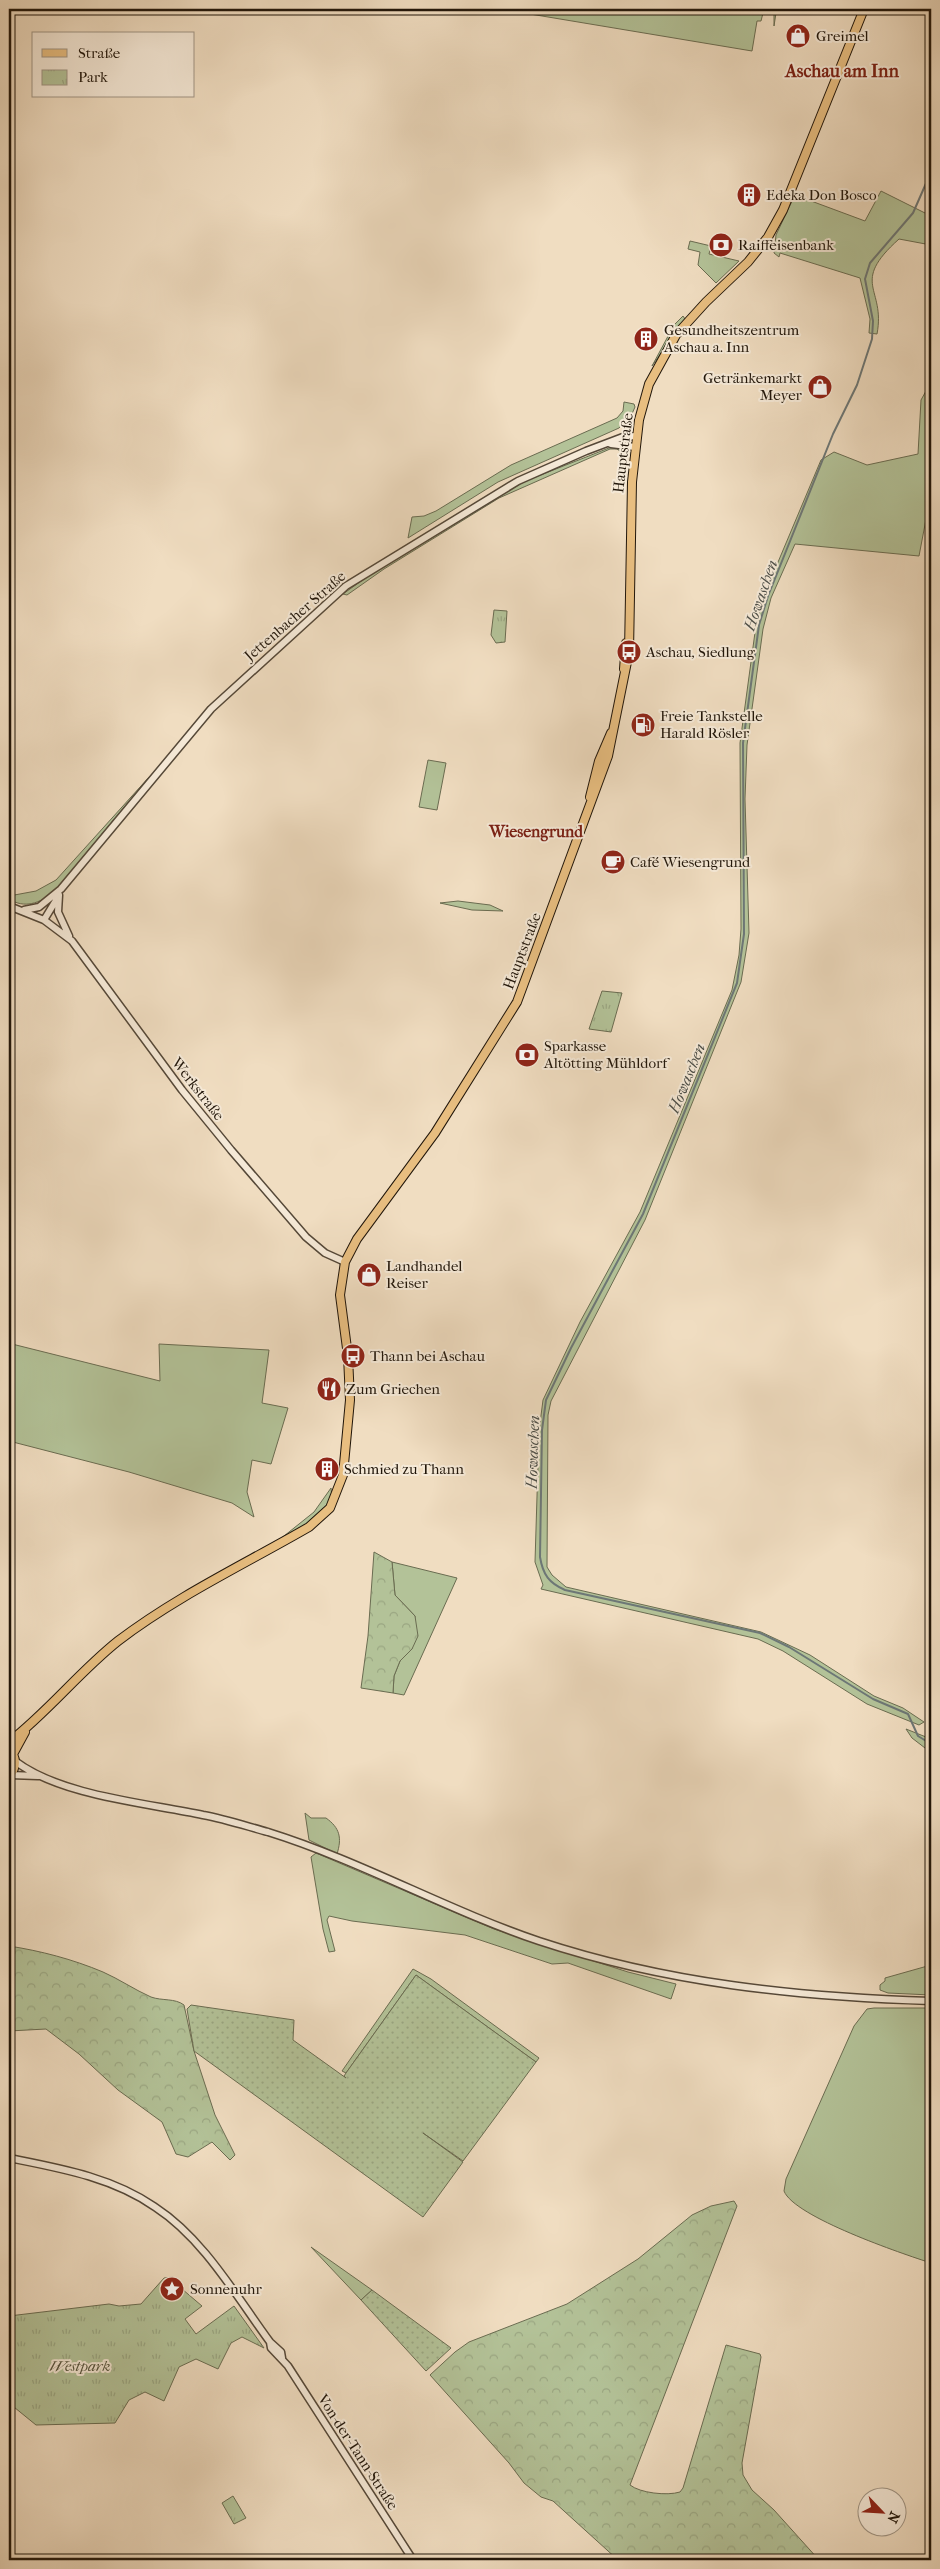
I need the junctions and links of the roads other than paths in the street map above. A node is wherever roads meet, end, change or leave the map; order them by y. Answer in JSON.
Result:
{"nodes":[{"id":1,"x":864,"y":9,"type":"edge"},
{"id":2,"x":636,"y":436,"type":"junction"},
{"id":3,"x":610,"y":444,"type":"junction"},
{"id":4,"x":635,"y":447,"type":"junction"},
{"id":5,"x":60,"y":892,"type":"junction"},
{"id":6,"x":9,"y":906,"type":"edge"},
{"id":7,"x":24,"y":910,"type":"junction"},
{"id":8,"x":44,"y":920,"type":"junction"},
{"id":9,"x":72,"y":941,"type":"junction"},
{"id":10,"x":345,"y":1262,"type":"junction"},
{"id":11,"x":27,"y":1728,"type":"junction"},
{"id":12,"x":9,"y":1742,"type":"edge"},
{"id":13,"x":12,"y":1755,"type":"edge"},
{"id":14,"x":10,"y":1776,"type":"edge"},
{"id":15,"x":39,"y":1776,"type":"junction"},
{"id":16,"x":931,"y":2001,"type":"edge"},
{"id":17,"x":9,"y":2158,"type":"edge"},
{"id":18,"x":413,"y":2560,"type":"edge"}],
"edges":[{"from":1,"to":2,"type":"main road","name":"Hauptstraße"},
{"from":2,"to":3,"type":"street","name":"Jettenbacher Straße"},
{"from":2,"to":4,"type":"main road","name":"Hauptstraße"},
{"from":3,"to":4,"type":"street","name":"Jettenbacher Straße"},
{"from":3,"to":5,"type":"street","name":"Jettenbacher Straße"},
{"from":4,"to":10,"type":"main road","name":"Hauptstraße"},
{"from":5,"to":7,"type":"street","name":"Jettenbacher Straße"},
{"from":5,"to":8,"type":"street","name":"Jettenbacher Straße"},
{"from":5,"to":9,"type":"street"},
{"from":6,"to":7,"type":"street"},
{"from":7,"to":8,"type":"street"},
{"from":8,"to":9,"type":"street","name":"Werkstraße"},
{"from":9,"to":10,"type":"street","name":"Werkstraße"},
{"from":10,"to":11,"type":"main road","name":"Hauptstraße"},
{"from":11,"to":12,"type":"main road"},
{"from":11,"to":13,"type":"main road"},
{"from":13,"to":14,"type":"main road"},
{"from":13,"to":15,"type":"street"},
{"from":14,"to":15,"type":"street"},
{"from":15,"to":16,"type":"street"},
{"from":17,"to":18,"type":"street","name":"Von-der-Tann-Straße"}]}
